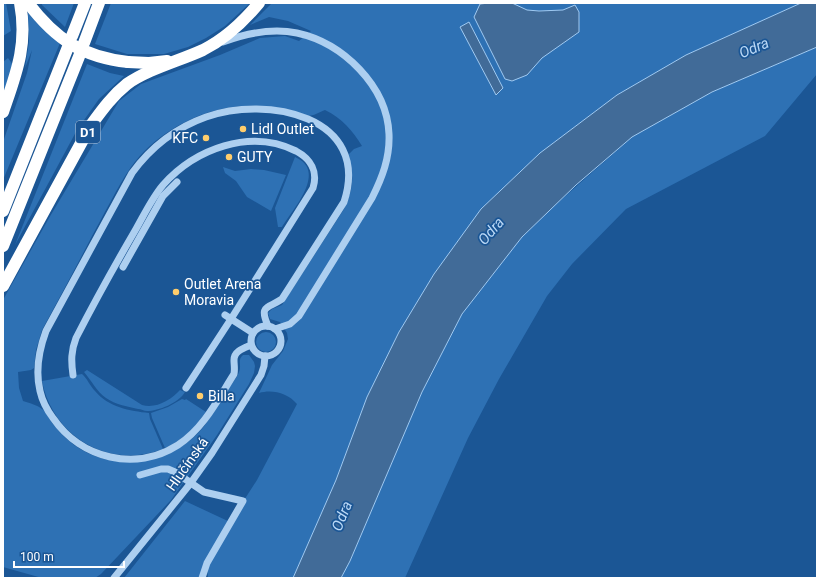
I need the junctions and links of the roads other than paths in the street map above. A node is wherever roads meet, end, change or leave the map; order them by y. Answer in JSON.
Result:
{"nodes":[{"id":1,"x":20,"y":3,"type":"edge"},
{"id":2,"x":28,"y":3,"type":"edge"},
{"id":3,"x":85,"y":3,"type":"edge"},
{"id":4,"x":99,"y":3,"type":"edge"},
{"id":5,"x":259,"y":3,"type":"edge"},
{"id":6,"x":204,"y":49,"type":"junction"},
{"id":7,"x":185,"y":57,"type":"junction"},
{"id":8,"x":3,"y":112,"type":"edge"},
{"id":9,"x":177,"y":182,"type":"dead end"},
{"id":10,"x":3,"y":211,"type":"edge"},
{"id":11,"x":3,"y":246,"type":"edge"},
{"id":12,"x":123,"y":267,"type":"dead end"},
{"id":13,"x":3,"y":286,"type":"edge"},
{"id":14,"x":228,"y":317,"type":"junction"},
{"id":15,"x":271,"y":328,"type":"junction"},
{"id":16,"x":253,"y":333,"type":"junction"},
{"id":17,"x":251,"y":345,"type":"junction"},
{"id":18,"x":265,"y":356,"type":"junction"},
{"id":19,"x":73,"y":375,"type":"dead end"},
{"id":20,"x":186,"y":388,"type":"dead end"},
{"id":21,"x":140,"y":475,"type":"dead end"},
{"id":22,"x":190,"y":484,"type":"junction"},
{"id":23,"x":117,"y":576,"type":"edge"},
{"id":24,"x":107,"y":578,"type":"edge"},
{"id":25,"x":202,"y":578,"type":"edge"}],
"edges":[{"from":1,"to":8,"type":"highway"},
{"from":2,"to":7,"type":"highway","bridge":true},
{"from":3,"to":10,"type":"highway"},
{"from":4,"to":11,"type":"highway"},
{"from":5,"to":6,"type":"highway"},
{"from":6,"to":7,"type":"highway"},
{"from":6,"to":15,"type":"street"},
{"from":7,"to":13,"type":"highway","number":"D1"},
{"from":9,"to":12,"type":"street"},
{"from":14,"to":16,"type":"street"},
{"from":14,"to":19,"type":"street"},
{"from":14,"to":20,"type":"street"},
{"from":15,"to":16,"type":"street"},
{"from":15,"to":17,"type":"street"},
{"from":15,"to":18,"type":"street"},
{"from":16,"to":17,"type":"street"},
{"from":17,"to":18,"type":"street"},
{"from":18,"to":22,"type":"street","name":"Hlučínská"},
{"from":21,"to":22,"type":"street"},
{"from":22,"to":23,"type":"street","name":"Hlučínská"},
{"from":22,"to":25,"type":"street"},
{"from":23,"to":24,"type":"street"}]}
